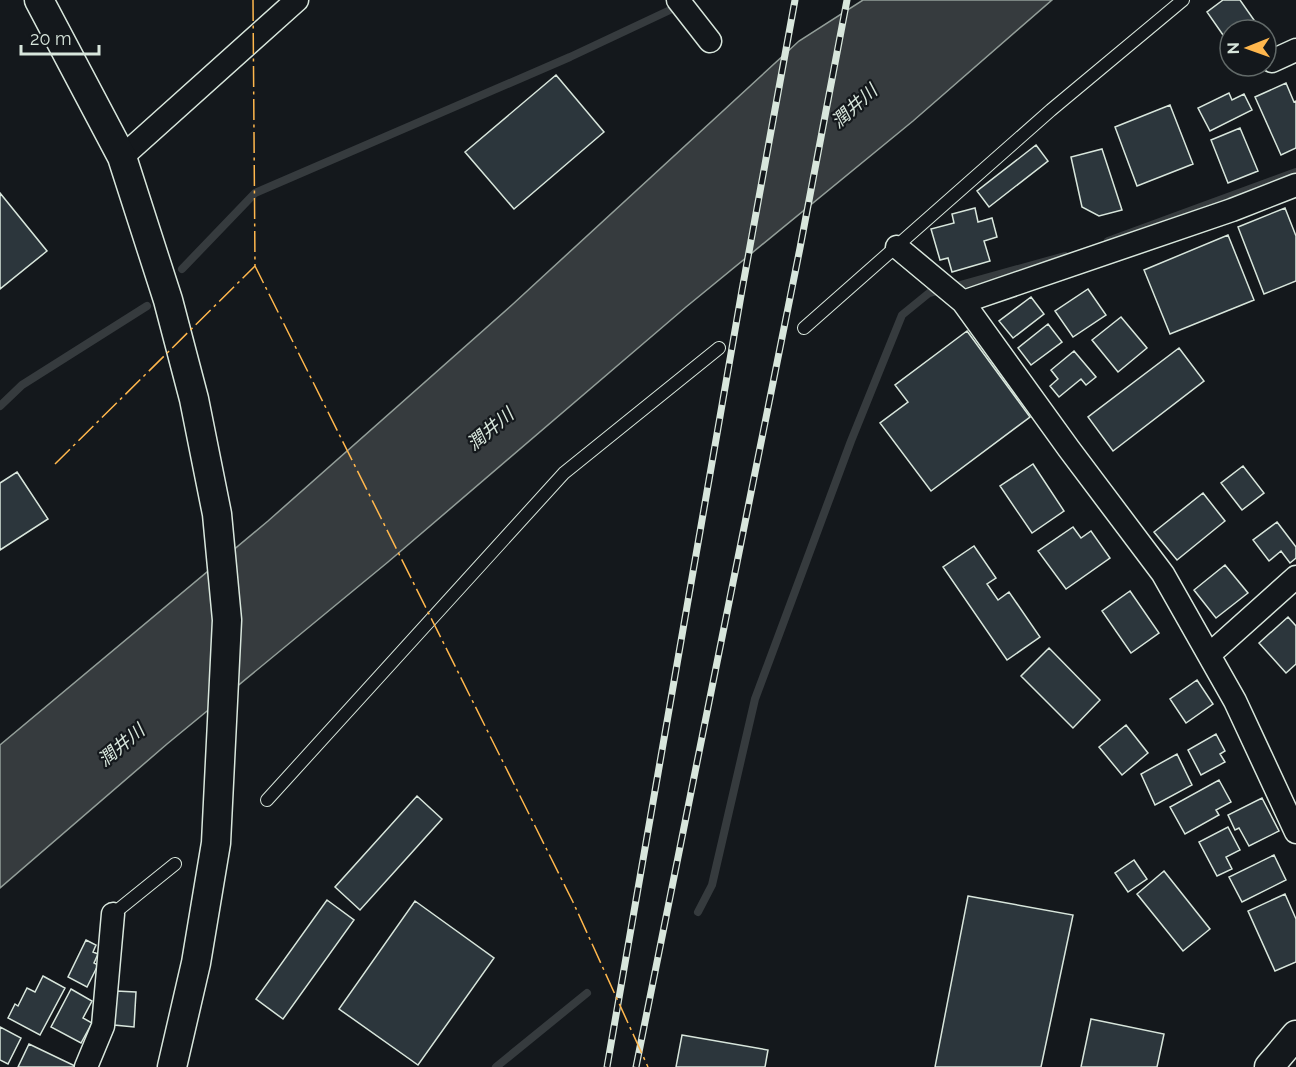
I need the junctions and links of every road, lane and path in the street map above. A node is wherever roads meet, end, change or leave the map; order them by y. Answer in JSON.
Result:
{"nodes":[{"id":1,"x":39,"y":0,"type":"edge"},
{"id":2,"x":297,"y":0,"type":"edge"},
{"id":3,"x":678,"y":0,"type":"edge"},
{"id":4,"x":1183,"y":0,"type":"edge"},
{"id":5,"x":710,"y":41,"type":"dead end"},
{"id":6,"x":1296,"y":50,"type":"edge"},
{"id":7,"x":1278,"y":58,"type":"edge"},
{"id":8,"x":122,"y":157,"type":"junction"},
{"id":9,"x":1296,"y":185,"type":"edge"},
{"id":10,"x":897,"y":247,"type":"junction"},
{"id":11,"x":954,"y":294,"type":"junction"},
{"id":12,"x":804,"y":328,"type":"dead end"},
{"id":13,"x":719,"y":348,"type":"dead end"},
{"id":14,"x":1296,"y":577,"type":"edge"},
{"id":15,"x":1210,"y":654,"type":"junction"},
{"id":16,"x":267,"y":800,"type":"dead end"},
{"id":17,"x":1296,"y":832,"type":"edge"},
{"id":18,"x":175,"y":864,"type":"dead end"},
{"id":19,"x":113,"y":914,"type":"joint"},
{"id":20,"x":1296,"y":1035,"type":"edge"},
{"id":21,"x":87,"y":1067,"type":"edge"},
{"id":22,"x":172,"y":1067,"type":"edge"},
{"id":23,"x":1269,"y":1067,"type":"edge"}],
"edges":[{"from":1,"to":8,"type":"street"},
{"from":2,"to":8,"type":"street"},
{"from":3,"to":5,"type":"street"},
{"from":4,"to":10,"type":"lane"},
{"from":6,"to":7,"type":"street"},
{"from":8,"to":22,"type":"street"},
{"from":9,"to":11,"type":"street"},
{"from":10,"to":11,"type":"street"},
{"from":10,"to":12,"type":"lane"},
{"from":11,"to":15,"type":"street"},
{"from":13,"to":16,"type":"lane"},
{"from":14,"to":15,"type":"street"},
{"from":15,"to":17,"type":"street"},
{"from":18,"to":19,"type":"lane"},
{"from":19,"to":21,"type":"street"},
{"from":20,"to":23,"type":"street"}]}
